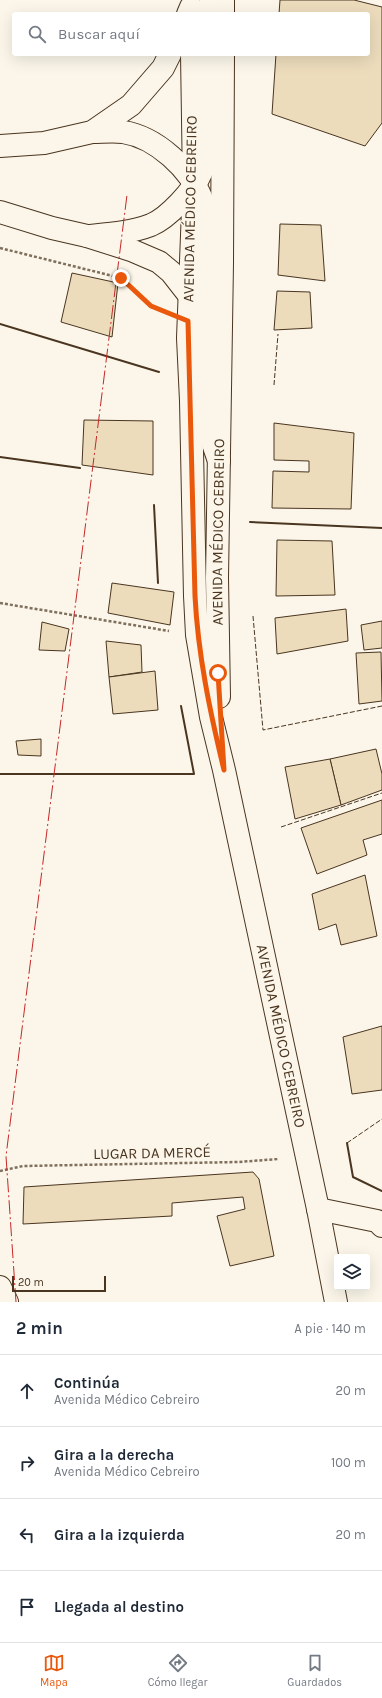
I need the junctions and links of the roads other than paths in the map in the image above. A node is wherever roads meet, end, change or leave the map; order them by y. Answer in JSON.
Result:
{"nodes":[{"id":1,"x":223,"y":0,"type":"edge"},
{"id":2,"x":223,"y":12,"type":"edge"},
{"id":3,"x":169,"y":56,"type":"edge"},
{"id":4,"x":192,"y":56,"type":"edge"},
{"id":5,"x":209,"y":56,"type":"edge"},
{"id":6,"x":223,"y":56,"type":"edge"},
{"id":7,"x":92,"y":132,"type":"junction"},
{"id":8,"x":0,"y":146,"type":"edge"},
{"id":9,"x":194,"y":184,"type":"junction"},
{"id":10,"x":0,"y":212,"type":"edge"},
{"id":11,"x":88,"y":236,"type":"junction"},
{"id":12,"x":189,"y":295,"type":"junction"},
{"id":13,"x":219,"y":461,"type":"junction"},
{"id":14,"x":224,"y":770,"type":"junction"},
{"id":15,"x":318,"y":1210,"type":"junction"},
{"id":16,"x":380,"y":1223,"type":"edge"},
{"id":17,"x":0,"y":1287,"type":"edge"},
{"id":18,"x":7,"y":1302,"type":"edge"},
{"id":19,"x":336,"y":1302,"type":"edge"}],
"edges":[{"from":1,"to":2,"type":"main road"},
{"from":3,"to":7,"type":"main road"},
{"from":4,"to":9,"type":"main road","name":"AVENIDA MÉDICO CEBREIRO"},
{"from":5,"to":9,"type":"main road"},
{"from":6,"to":13,"type":"main road","name":"AVENIDA MÉDICO CEBREIRO"},
{"from":7,"to":8,"type":"main road"},
{"from":7,"to":9,"type":"main road"},
{"from":9,"to":11,"type":"main road"},
{"from":9,"to":12,"type":"main road","name":"AVENIDA MÉDICO CEBREIRO"},
{"from":9,"to":13,"type":"main road"},
{"from":10,"to":11,"type":"main road"},
{"from":11,"to":12,"type":"main road"},
{"from":12,"to":14,"type":"main road","name":"AVENIDA MÉDICO CEBREIRO"},
{"from":13,"to":14,"type":"main road","name":"AVENIDA MÉDICO CEBREIRO"},
{"from":14,"to":15,"type":"main road","name":"AVENIDA MÉDICO CEBREIRO"},
{"from":15,"to":16,"type":"main road"},
{"from":15,"to":19,"type":"main road","name":"AVENIDA MÉDICO CEBREIRO"},
{"from":17,"to":18,"type":"main road"}]}
